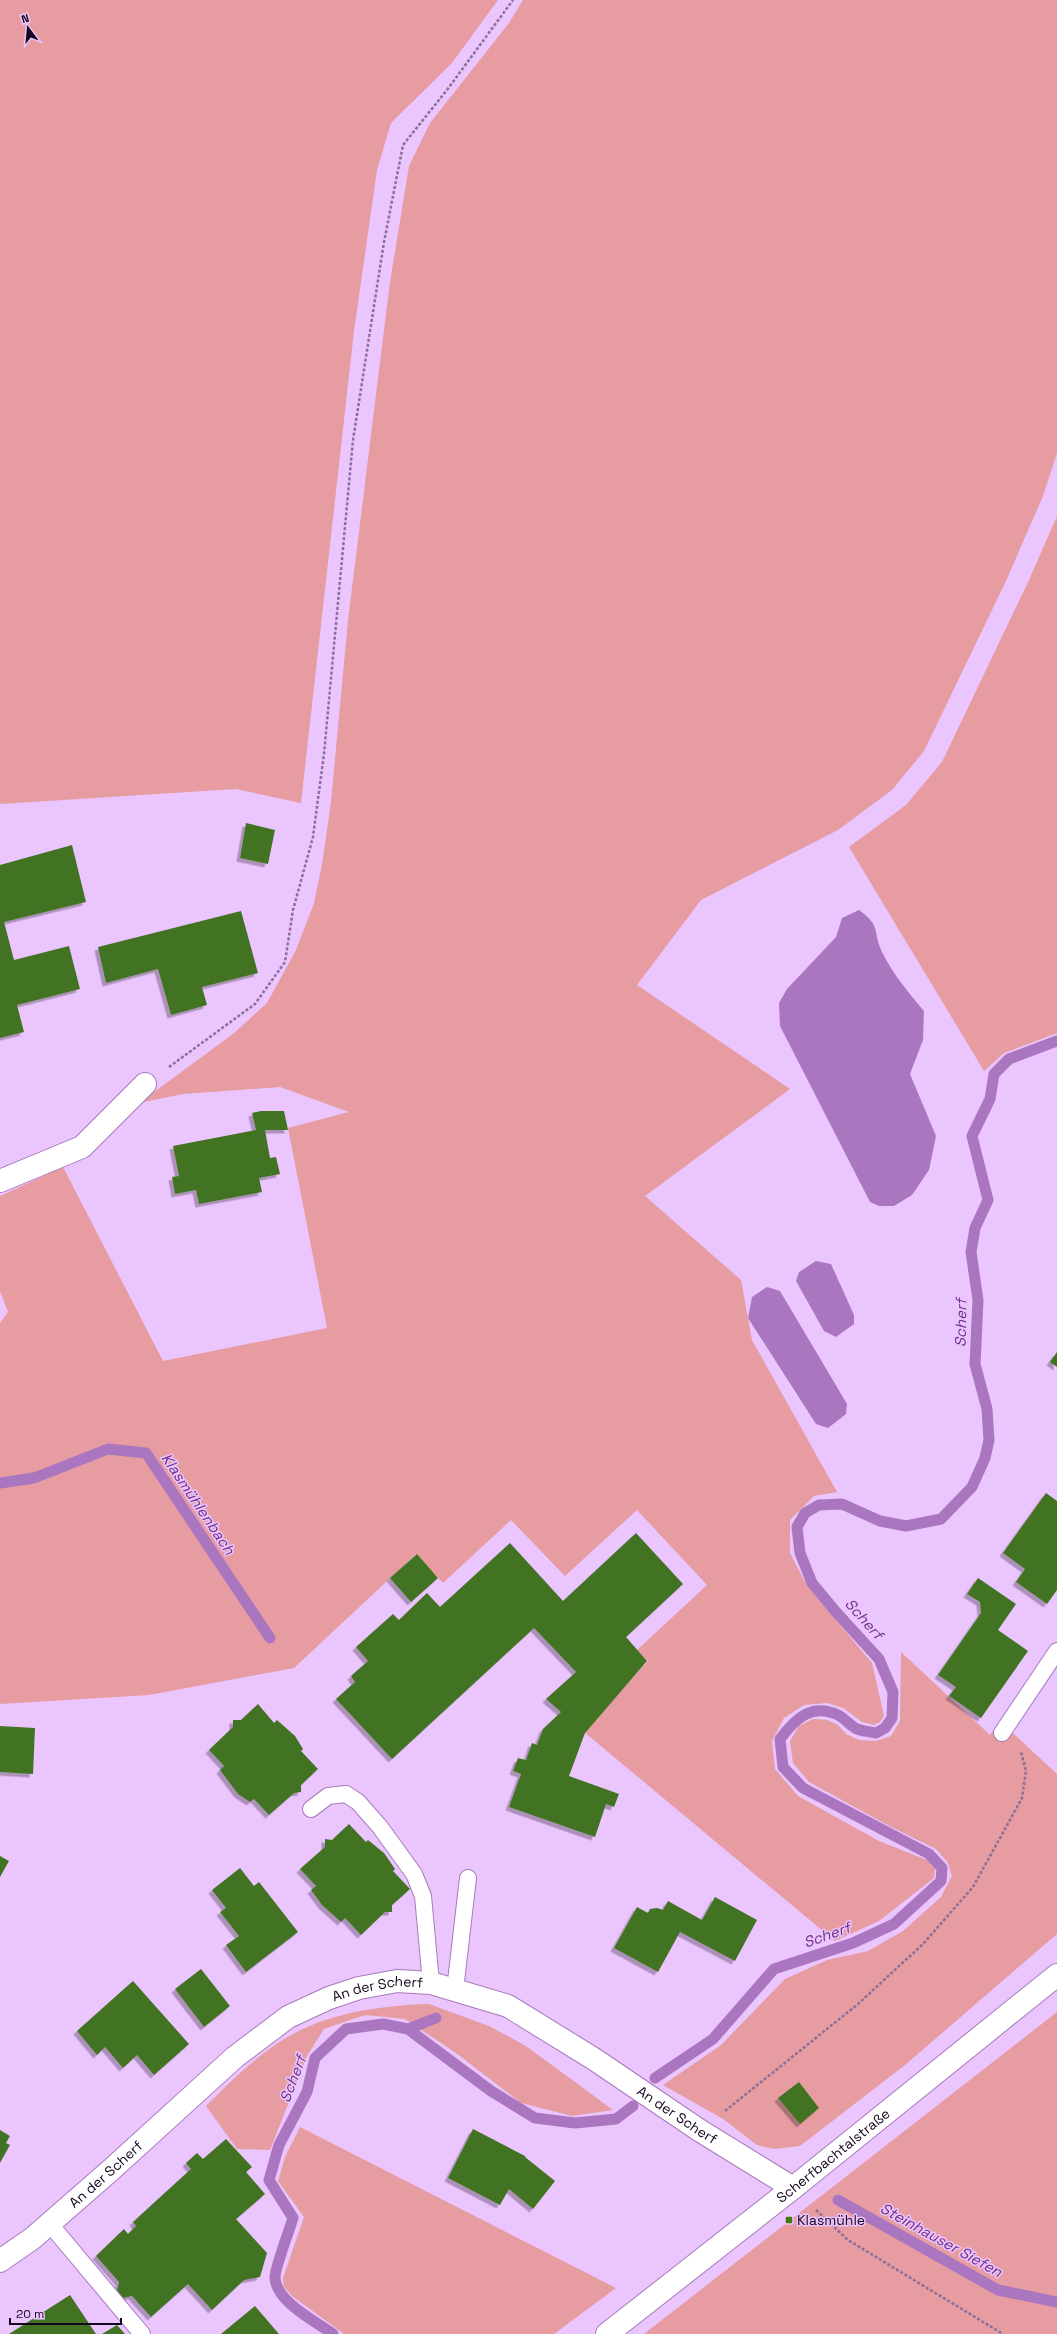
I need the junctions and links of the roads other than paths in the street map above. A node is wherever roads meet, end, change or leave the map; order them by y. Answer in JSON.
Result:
{"nodes":[{"id":1,"x":144,"y":1084,"type":"road end"},
{"id":2,"x":0,"y":1181,"type":"edge"},
{"id":3,"x":1057,"y":1652,"type":"edge"},
{"id":4,"x":1002,"y":1733,"type":"road end"},
{"id":5,"x":311,"y":1809,"type":"dead end"},
{"id":6,"x":468,"y":1878,"type":"dead end"},
{"id":7,"x":1057,"y":1975,"type":"edge"},
{"id":8,"x":431,"y":1983,"type":"junction"},
{"id":9,"x":455,"y":1990,"type":"junction"},
{"id":10,"x":793,"y":2188,"type":"junction"},
{"id":11,"x":50,"y":2223,"type":"junction"},
{"id":12,"x":0,"y":2261,"type":"edge"},
{"id":13,"x":142,"y":2334,"type":"edge"},
{"id":14,"x":607,"y":2334,"type":"edge"}],
"edges":[{"from":1,"to":2,"type":"street"},
{"from":3,"to":4,"type":"lane"},
{"from":5,"to":8,"type":"lane"},
{"from":6,"to":9,"type":"lane"},
{"from":7,"to":10,"type":"street","name":"Scherfbachtalstraße"},
{"from":8,"to":9,"type":"street","name":"An der Scherf"},
{"from":8,"to":11,"type":"street","name":"An der Scherf"},
{"from":9,"to":10,"type":"street","name":"An der Scherf"},
{"from":10,"to":14,"type":"street","name":"Scherfbachtalstraße"},
{"from":11,"to":12,"type":"street","name":"An der Scherf"},
{"from":11,"to":13,"type":"lane"}]}
